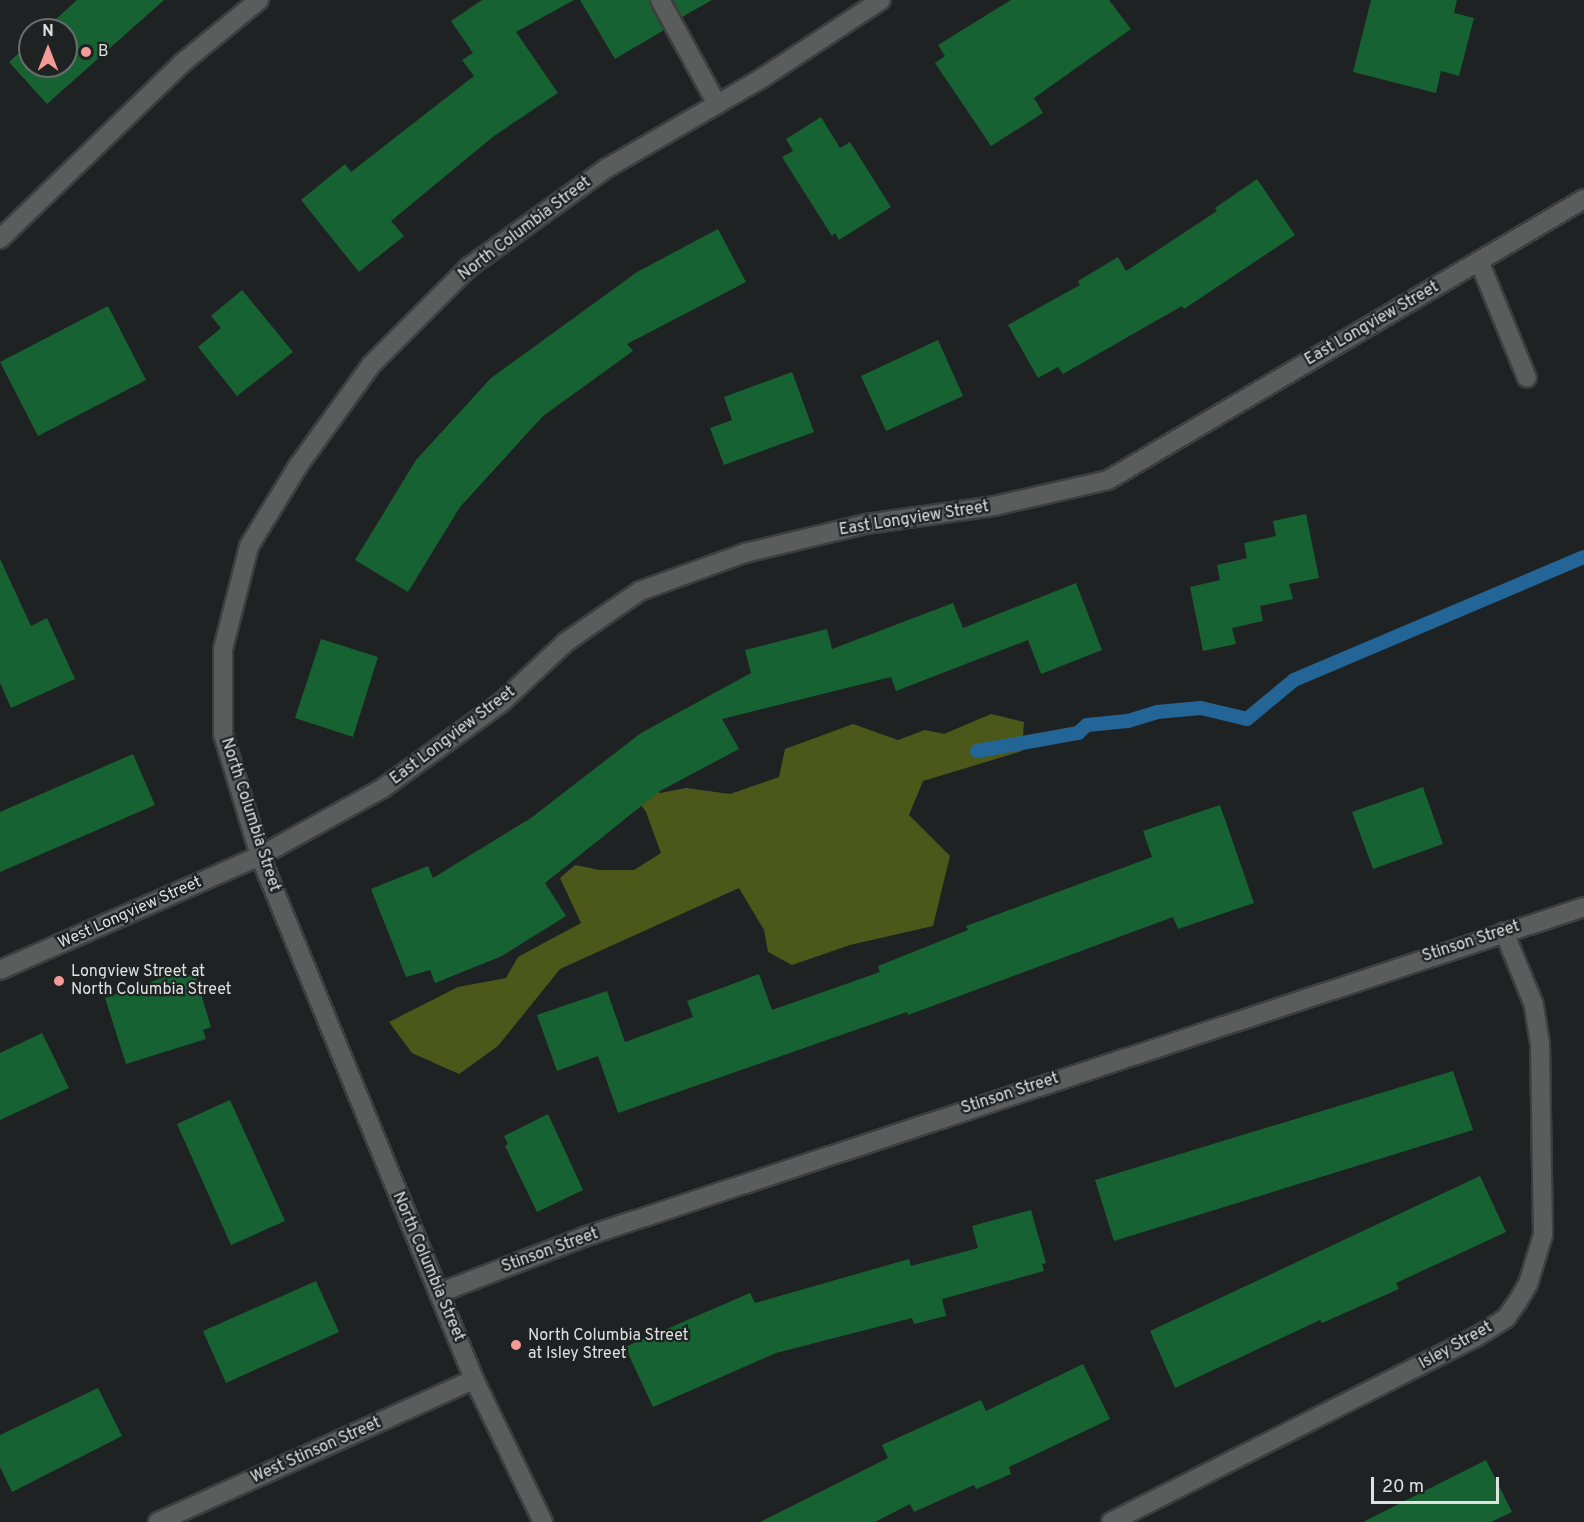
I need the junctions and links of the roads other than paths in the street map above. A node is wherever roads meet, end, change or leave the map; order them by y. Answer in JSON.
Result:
{"nodes":[{"id":1,"x":259,"y":0,"type":"edge"},
{"id":2,"x":660,"y":0,"type":"edge"},
{"id":3,"x":881,"y":0,"type":"edge"},
{"id":4,"x":717,"y":104,"type":"junction"},
{"id":5,"x":1584,"y":199,"type":"edge"},
{"id":6,"x":0,"y":239,"type":"edge"},
{"id":7,"x":1479,"y":261,"type":"junction"},
{"id":8,"x":1527,"y":378,"type":"dead end"},
{"id":9,"x":260,"y":856,"type":"junction"},
{"id":10,"x":1584,"y":906,"type":"edge"},
{"id":11,"x":1504,"y":932,"type":"junction"},
{"id":12,"x":0,"y":970,"type":"edge"},
{"id":13,"x":439,"y":1293,"type":"junction"},
{"id":14,"x":474,"y":1379,"type":"junction"},
{"id":15,"x":158,"y":1522,"type":"edge"},
{"id":16,"x":543,"y":1522,"type":"edge"},
{"id":17,"x":1111,"y":1522,"type":"edge"}],
"edges":[{"from":1,"to":6,"type":"street"},
{"from":2,"to":4,"type":"street"},
{"from":3,"to":4,"type":"street","name":"North Columbia Street"},
{"from":4,"to":9,"type":"street","name":"North Columbia Street"},
{"from":5,"to":7,"type":"street","name":"East Longview Street"},
{"from":7,"to":8,"type":"street"},
{"from":7,"to":9,"type":"street","name":"East Longview Street"},
{"from":9,"to":12,"type":"street","name":"West Longview Street"},
{"from":9,"to":13,"type":"street","name":"North Columbia Street"},
{"from":10,"to":11,"type":"street","name":"Stinson Street"},
{"from":11,"to":13,"type":"street","name":"Stinson Street"},
{"from":11,"to":17,"type":"street","name":"Isley Street"},
{"from":13,"to":14,"type":"street","name":"North Columbia Street"},
{"from":14,"to":15,"type":"street","name":"West Stinson Street"},
{"from":14,"to":16,"type":"street","name":"North Columbia Street"}]}
